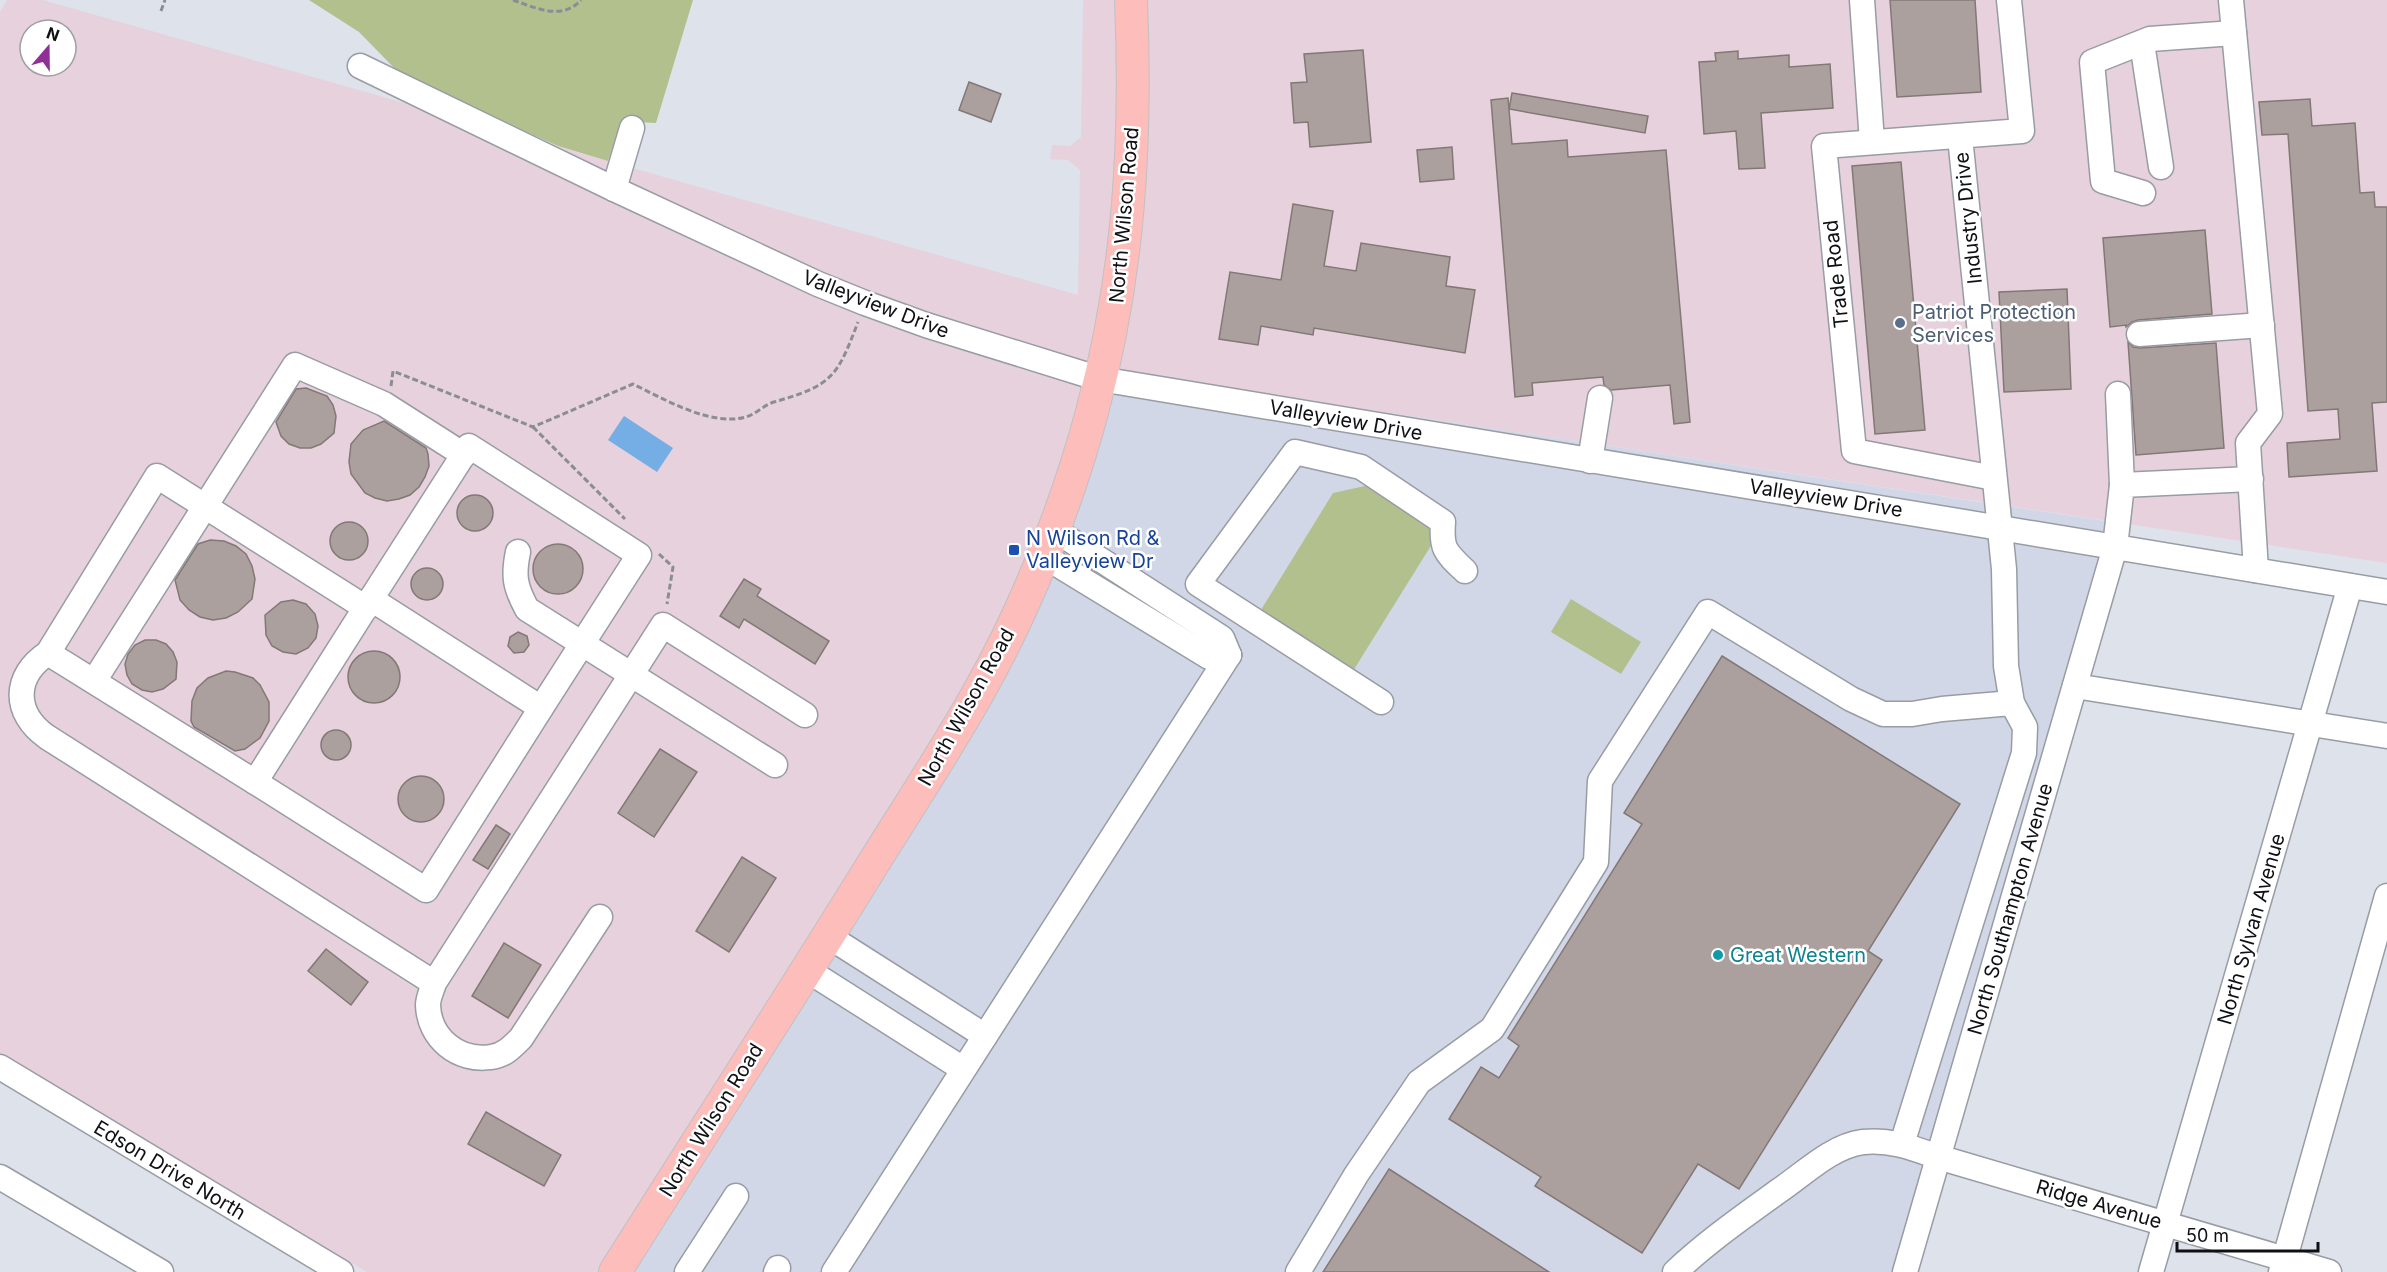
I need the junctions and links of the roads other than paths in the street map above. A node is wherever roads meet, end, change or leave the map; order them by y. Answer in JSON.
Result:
{"nodes":[{"id":1,"x":1131,"y":0,"type":"edge"},
{"id":2,"x":1862,"y":0,"type":"edge"},
{"id":3,"x":2008,"y":0,"type":"edge"},
{"id":4,"x":2231,"y":0,"type":"edge"},
{"id":5,"x":2234,"y":33,"type":"junction"},
{"id":6,"x":2142,"y":43,"type":"junction"},
{"id":7,"x":360,"y":66,"type":"dead end"},
{"id":8,"x":632,"y":128,"type":"dead end"},
{"id":9,"x":1960,"y":137,"type":"junction"},
{"id":10,"x":1872,"y":142,"type":"junction"},
{"id":11,"x":2161,"y":167,"type":"dead end"},
{"id":12,"x":614,"y":189,"type":"junction"},
{"id":13,"x":2143,"y":193,"type":"dead end"},
{"id":14,"x":2262,"y":325,"type":"junction"},
{"id":15,"x":2139,"y":334,"type":"dead end"},
{"id":16,"x":1100,"y":379,"type":"junction"},
{"id":17,"x":2118,"y":394,"type":"dead end"},
{"id":18,"x":1600,"y":398,"type":"dead end"},
{"id":19,"x":464,"y":454,"type":"junction"},
{"id":20,"x":1590,"y":461,"type":"junction"},
{"id":21,"x":1994,"y":478,"type":"junction"},
{"id":22,"x":2251,"y":479,"type":"junction"},
{"id":23,"x":2122,"y":484,"type":"junction"},
{"id":24,"x":205,"y":506,"type":"junction"},
{"id":25,"x":2000,"y":526,"type":"junction"},
{"id":26,"x":1048,"y":542,"type":"junction"},
{"id":27,"x":2115,"y":547,"type":"junction"},
{"id":28,"x":518,"y":552,"type":"dead end"},
{"id":29,"x":2256,"y":570,"type":"junction"},
{"id":30,"x":1464,"y":571,"type":"dead end"},
{"id":31,"x":1198,"y":584,"type":"junction"},
{"id":32,"x":2350,"y":586,"type":"junction"},
{"id":33,"x":2387,"y":592,"type":"edge"},
{"id":34,"x":369,"y":603,"type":"junction"},
{"id":35,"x":1181,"y":611,"type":"junction"},
{"id":36,"x":582,"y":644,"type":"junction"},
{"id":37,"x":48,"y":653,"type":"junction"},
{"id":38,"x":1229,"y":655,"type":"junction"},
{"id":39,"x":631,"y":675,"type":"junction"},
{"id":40,"x":94,"y":681,"type":"junction"},
{"id":41,"x":2075,"y":686,"type":"junction"},
{"id":42,"x":1381,"y":702,"type":"dead end"},
{"id":43,"x":2012,"y":703,"type":"junction"},
{"id":44,"x":541,"y":708,"type":"junction"},
{"id":45,"x":805,"y":715,"type":"dead end"},
{"id":46,"x":2310,"y":725,"type":"junction"},
{"id":47,"x":2387,"y":736,"type":"edge"},
{"id":48,"x":775,"y":765,"type":"dead end"},
{"id":49,"x":255,"y":782,"type":"junction"},
{"id":50,"x":2387,"y":896,"type":"edge"},
{"id":51,"x":600,"y":916,"type":"dead end"},
{"id":52,"x":828,"y":936,"type":"junction"},
{"id":53,"x":807,"y":970,"type":"junction"},
{"id":54,"x":434,"y":983,"type":"junction"},
{"id":55,"x":985,"y":1035,"type":"junction"},
{"id":56,"x":0,"y":1067,"type":"edge"},
{"id":57,"x":963,"y":1069,"type":"junction"},
{"id":58,"x":1902,"y":1144,"type":"junction"},
{"id":59,"x":1938,"y":1157,"type":"junction"},
{"id":60,"x":0,"y":1177,"type":"edge"},
{"id":61,"x":736,"y":1196,"type":"dead end"},
{"id":62,"x":2165,"y":1224,"type":"junction"},
{"id":63,"x":2283,"y":1266,"type":"edge"},
{"id":64,"x":161,"y":1272,"type":"edge"},
{"id":65,"x":341,"y":1272,"type":"edge"},
{"id":66,"x":615,"y":1272,"type":"edge"},
{"id":67,"x":687,"y":1272,"type":"edge"},
{"id":68,"x":834,"y":1272,"type":"edge"},
{"id":69,"x":1298,"y":1272,"type":"edge"},
{"id":70,"x":1676,"y":1272,"type":"edge"},
{"id":71,"x":1905,"y":1272,"type":"edge"},
{"id":72,"x":2151,"y":1272,"type":"edge"},
{"id":73,"x":2329,"y":1272,"type":"edge"}],
"edges":[{"from":1,"to":16,"type":"main road","name":"North Wilson Road"},
{"from":2,"to":10,"type":"street"},
{"from":3,"to":9,"type":"street","name":"Industry Drive"},
{"from":4,"to":5,"type":"street"},
{"from":5,"to":6,"type":"street"},
{"from":5,"to":14,"type":"street"},
{"from":6,"to":11,"type":"street"},
{"from":6,"to":13,"type":"street"},
{"from":7,"to":12,"type":"street","name":"Valleyview Drive"},
{"from":8,"to":12,"type":"street"},
{"from":9,"to":10,"type":"street"},
{"from":9,"to":21,"type":"street","name":"Industry Drive"},
{"from":10,"to":21,"type":"street","name":"Trade Road"},
{"from":12,"to":16,"type":"street","name":"Valleyview Drive"},
{"from":14,"to":15,"type":"street"},
{"from":14,"to":22,"type":"street"},
{"from":16,"to":20,"type":"street","name":"Valleyview Drive"},
{"from":16,"to":26,"type":"main road","name":"North Wilson Road"},
{"from":17,"to":23,"type":"street","name":"North Southampton Avenue"},
{"from":18,"to":20,"type":"street"},
{"from":19,"to":24,"type":"street"},
{"from":19,"to":34,"type":"street"},
{"from":19,"to":36,"type":"street"},
{"from":20,"to":25,"type":"street","name":"Valleyview Drive"},
{"from":21,"to":25,"type":"street","name":"Industry Drive"},
{"from":22,"to":23,"type":"street"},
{"from":22,"to":29,"type":"street"},
{"from":23,"to":27,"type":"street","name":"North Southampton Avenue"},
{"from":24,"to":34,"type":"street"},
{"from":24,"to":37,"type":"street"},
{"from":24,"to":40,"type":"street"},
{"from":25,"to":27,"type":"street","name":"Valleyview Drive"},
{"from":25,"to":43,"type":"street","name":"Industry Drive"},
{"from":26,"to":35,"type":"street"},
{"from":26,"to":38,"type":"street"},
{"from":26,"to":52,"type":"main road","name":"North Wilson Road"},
{"from":27,"to":29,"type":"street","name":"Valleyview Drive"},
{"from":27,"to":41,"type":"street","name":"North Southampton Avenue"},
{"from":28,"to":36,"type":"street"},
{"from":29,"to":32,"type":"street","name":"Valleyview Drive"},
{"from":30,"to":31,"type":"street"},
{"from":31,"to":35,"type":"street"},
{"from":31,"to":42,"type":"street"},
{"from":32,"to":33,"type":"street","name":"Valleyview Drive"},
{"from":32,"to":46,"type":"street","name":"North Sylvan Avenue"},
{"from":34,"to":44,"type":"street"},
{"from":34,"to":49,"type":"street"},
{"from":35,"to":38,"type":"street"},
{"from":36,"to":39,"type":"street"},
{"from":36,"to":44,"type":"street"},
{"from":37,"to":40,"type":"street"},
{"from":37,"to":54,"type":"street"},
{"from":38,"to":55,"type":"street"},
{"from":39,"to":45,"type":"street"},
{"from":39,"to":48,"type":"street"},
{"from":39,"to":54,"type":"street"},
{"from":40,"to":49,"type":"street"},
{"from":41,"to":46,"type":"street"},
{"from":41,"to":59,"type":"street","name":"North Southampton Avenue"},
{"from":43,"to":58,"type":"street","name":"Industry Drive"},
{"from":43,"to":69,"type":"street"},
{"from":44,"to":49,"type":"street"},
{"from":46,"to":47,"type":"street"},
{"from":46,"to":62,"type":"street","name":"North Sylvan Avenue"},
{"from":50,"to":63,"type":"street"},
{"from":51,"to":54,"type":"street"},
{"from":52,"to":53,"type":"main road","name":"North Wilson Road"},
{"from":52,"to":55,"type":"street"},
{"from":53,"to":57,"type":"street"},
{"from":53,"to":66,"type":"main road","name":"North Wilson Road"},
{"from":55,"to":57,"type":"street"},
{"from":56,"to":65,"type":"street","name":"Edson Drive North"},
{"from":57,"to":68,"type":"street"},
{"from":58,"to":59,"type":"street","name":"Ridge Avenue"},
{"from":58,"to":70,"type":"street","name":"Ridge Avenue"},
{"from":59,"to":62,"type":"street","name":"Ridge Avenue"},
{"from":59,"to":71,"type":"street","name":"North Southampton Avenue"},
{"from":60,"to":64,"type":"street"},
{"from":61,"to":67,"type":"street"},
{"from":62,"to":63,"type":"street","name":"Ridge Avenue"},
{"from":62,"to":72,"type":"street","name":"North Sylvan Avenue"},
{"from":63,"to":73,"type":"street","name":"Ridge Avenue"}]}
